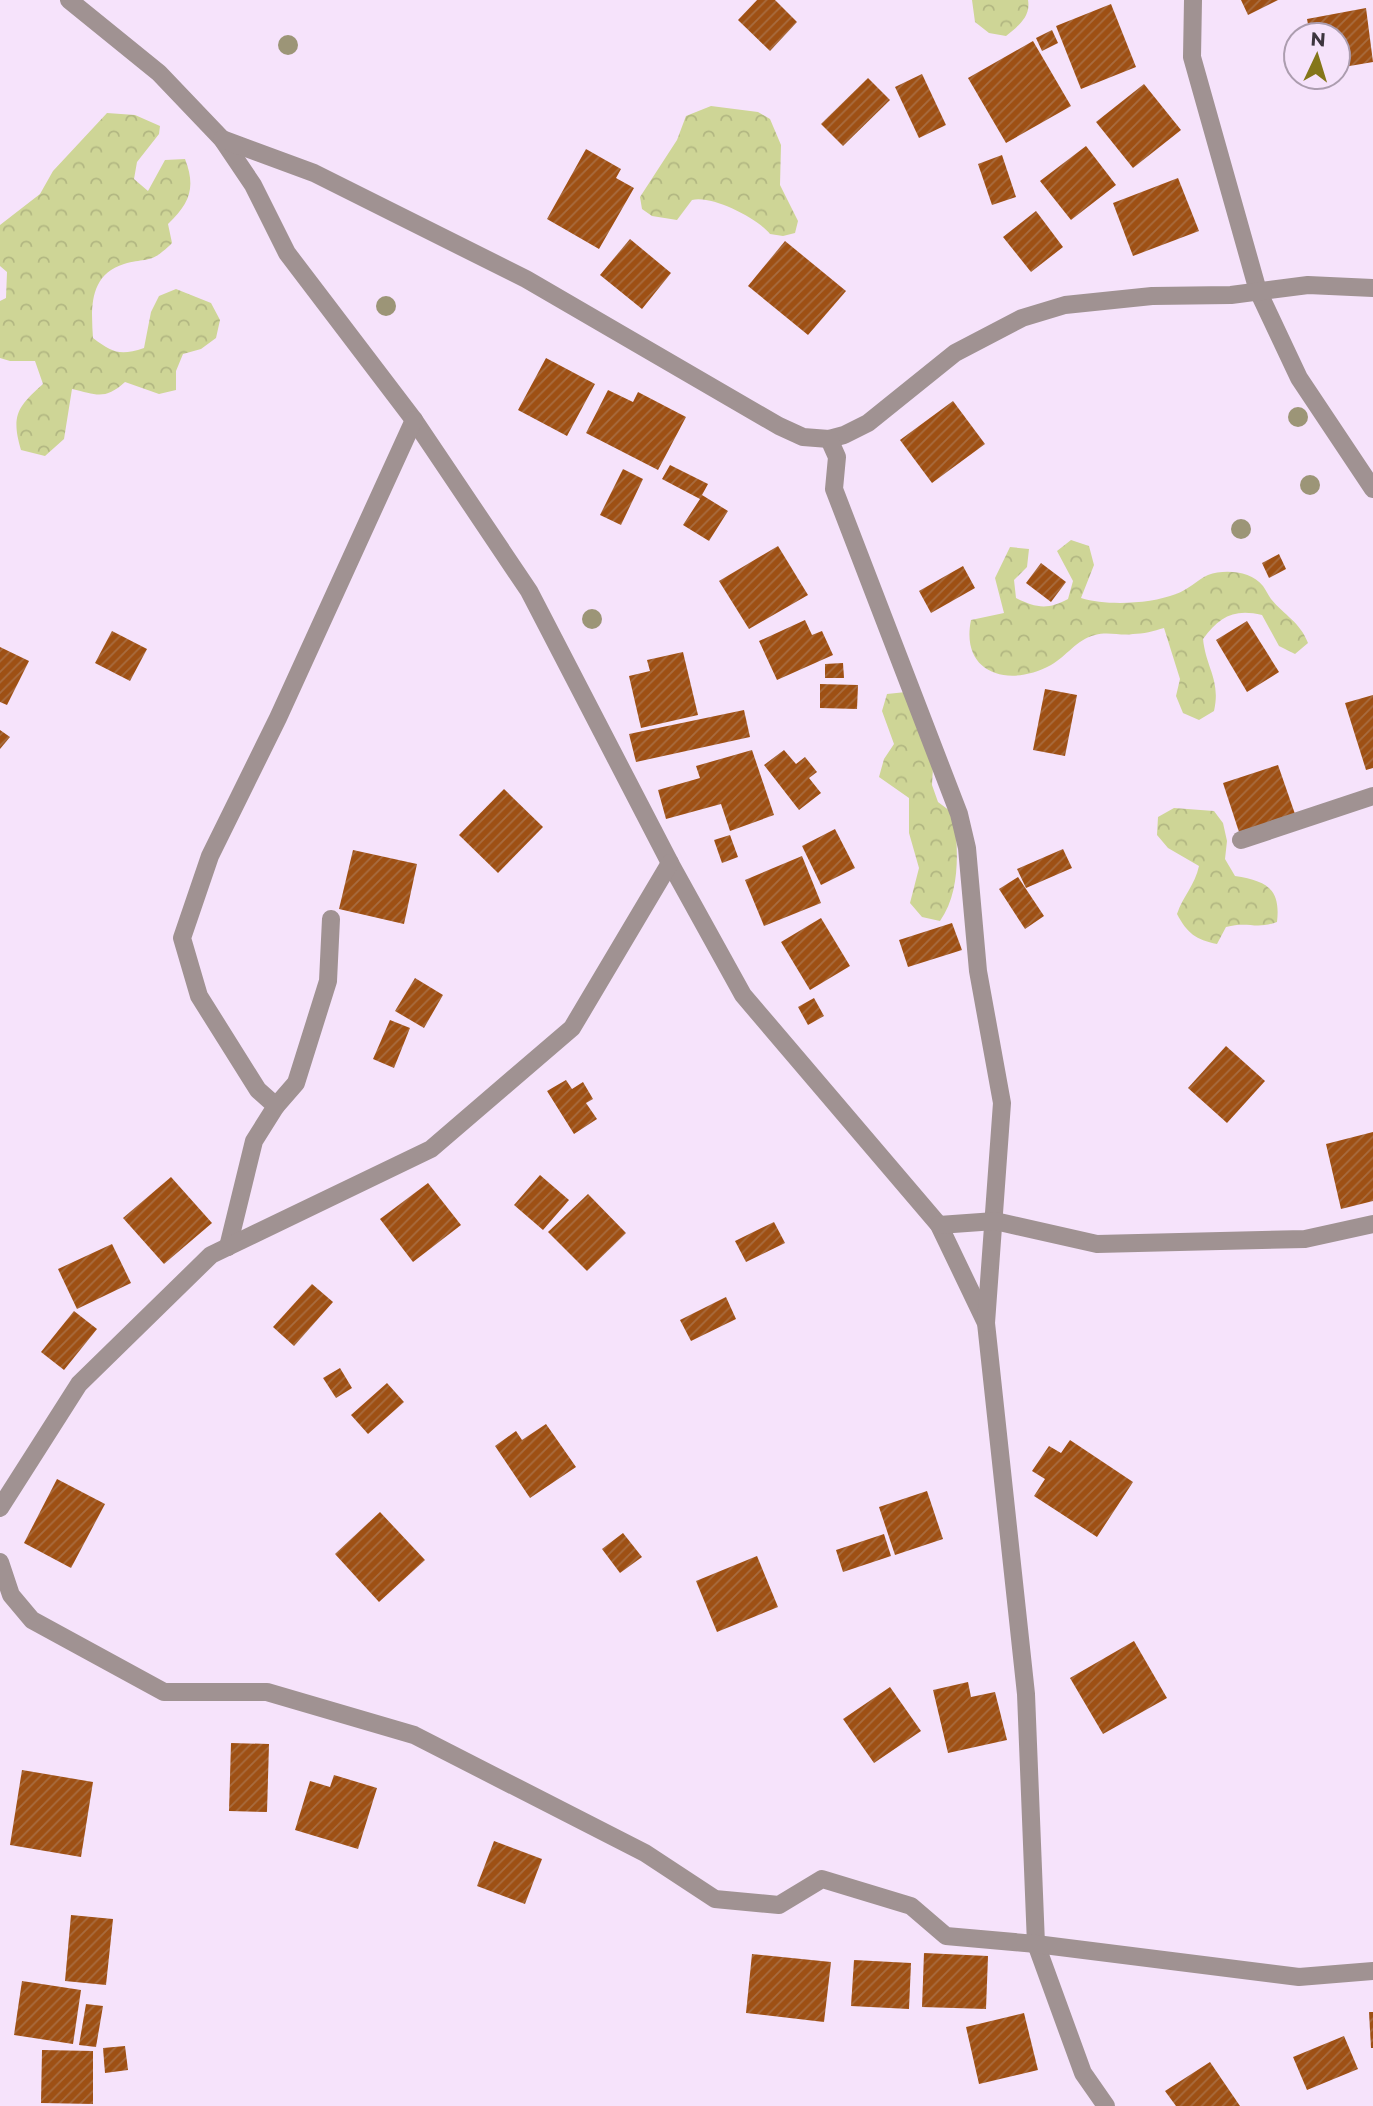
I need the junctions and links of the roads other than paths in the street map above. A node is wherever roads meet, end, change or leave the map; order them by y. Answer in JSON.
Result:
{"nodes":[{"id":1,"x":69,"y":0,"type":"edge"},
{"id":2,"x":1193,"y":0,"type":"edge"},
{"id":3,"x":222,"y":139,"type":"junction"},
{"id":4,"x":1373,"y":288,"type":"edge"},
{"id":5,"x":1258,"y":291,"type":"junction"},
{"id":6,"x":414,"y":421,"type":"junction"},
{"id":7,"x":828,"y":439,"type":"junction"},
{"id":8,"x":1373,"y":489,"type":"edge"},
{"id":9,"x":1373,"y":796,"type":"edge"},
{"id":10,"x":1241,"y":839,"type":"dead end"},
{"id":11,"x":670,"y":863,"type":"junction"},
{"id":12,"x":331,"y":919,"type":"dead end"},
{"id":13,"x":275,"y":1106,"type":"junction"},
{"id":14,"x":995,"y":1221,"type":"junction"},
{"id":15,"x":1373,"y":1224,"type":"edge"},
{"id":16,"x":939,"y":1225,"type":"junction"},
{"id":17,"x":228,"y":1247,"type":"junction"},
{"id":18,"x":986,"y":1323,"type":"junction"},
{"id":19,"x":0,"y":1508,"type":"edge"},
{"id":20,"x":0,"y":1562,"type":"edge"},
{"id":21,"x":1036,"y":1944,"type":"junction"},
{"id":22,"x":1373,"y":1972,"type":"edge"},
{"id":23,"x":1106,"y":2106,"type":"edge"}],
"edges":[{"from":1,"to":3,"type":"street"},
{"from":2,"to":5,"type":"street"},
{"from":3,"to":6,"type":"street"},
{"from":3,"to":7,"type":"street"},
{"from":4,"to":5,"type":"street"},
{"from":5,"to":7,"type":"street"},
{"from":5,"to":8,"type":"street"},
{"from":6,"to":11,"type":"street"},
{"from":6,"to":13,"type":"street"},
{"from":7,"to":14,"type":"street"},
{"from":9,"to":10,"type":"street"},
{"from":11,"to":16,"type":"street"},
{"from":11,"to":17,"type":"street"},
{"from":12,"to":13,"type":"street"},
{"from":13,"to":17,"type":"street"},
{"from":14,"to":15,"type":"street"},
{"from":14,"to":16,"type":"street"},
{"from":14,"to":18,"type":"street"},
{"from":16,"to":18,"type":"street"},
{"from":17,"to":19,"type":"street"},
{"from":18,"to":21,"type":"street"},
{"from":20,"to":21,"type":"street"},
{"from":21,"to":22,"type":"street"},
{"from":21,"to":23,"type":"street"}]}
